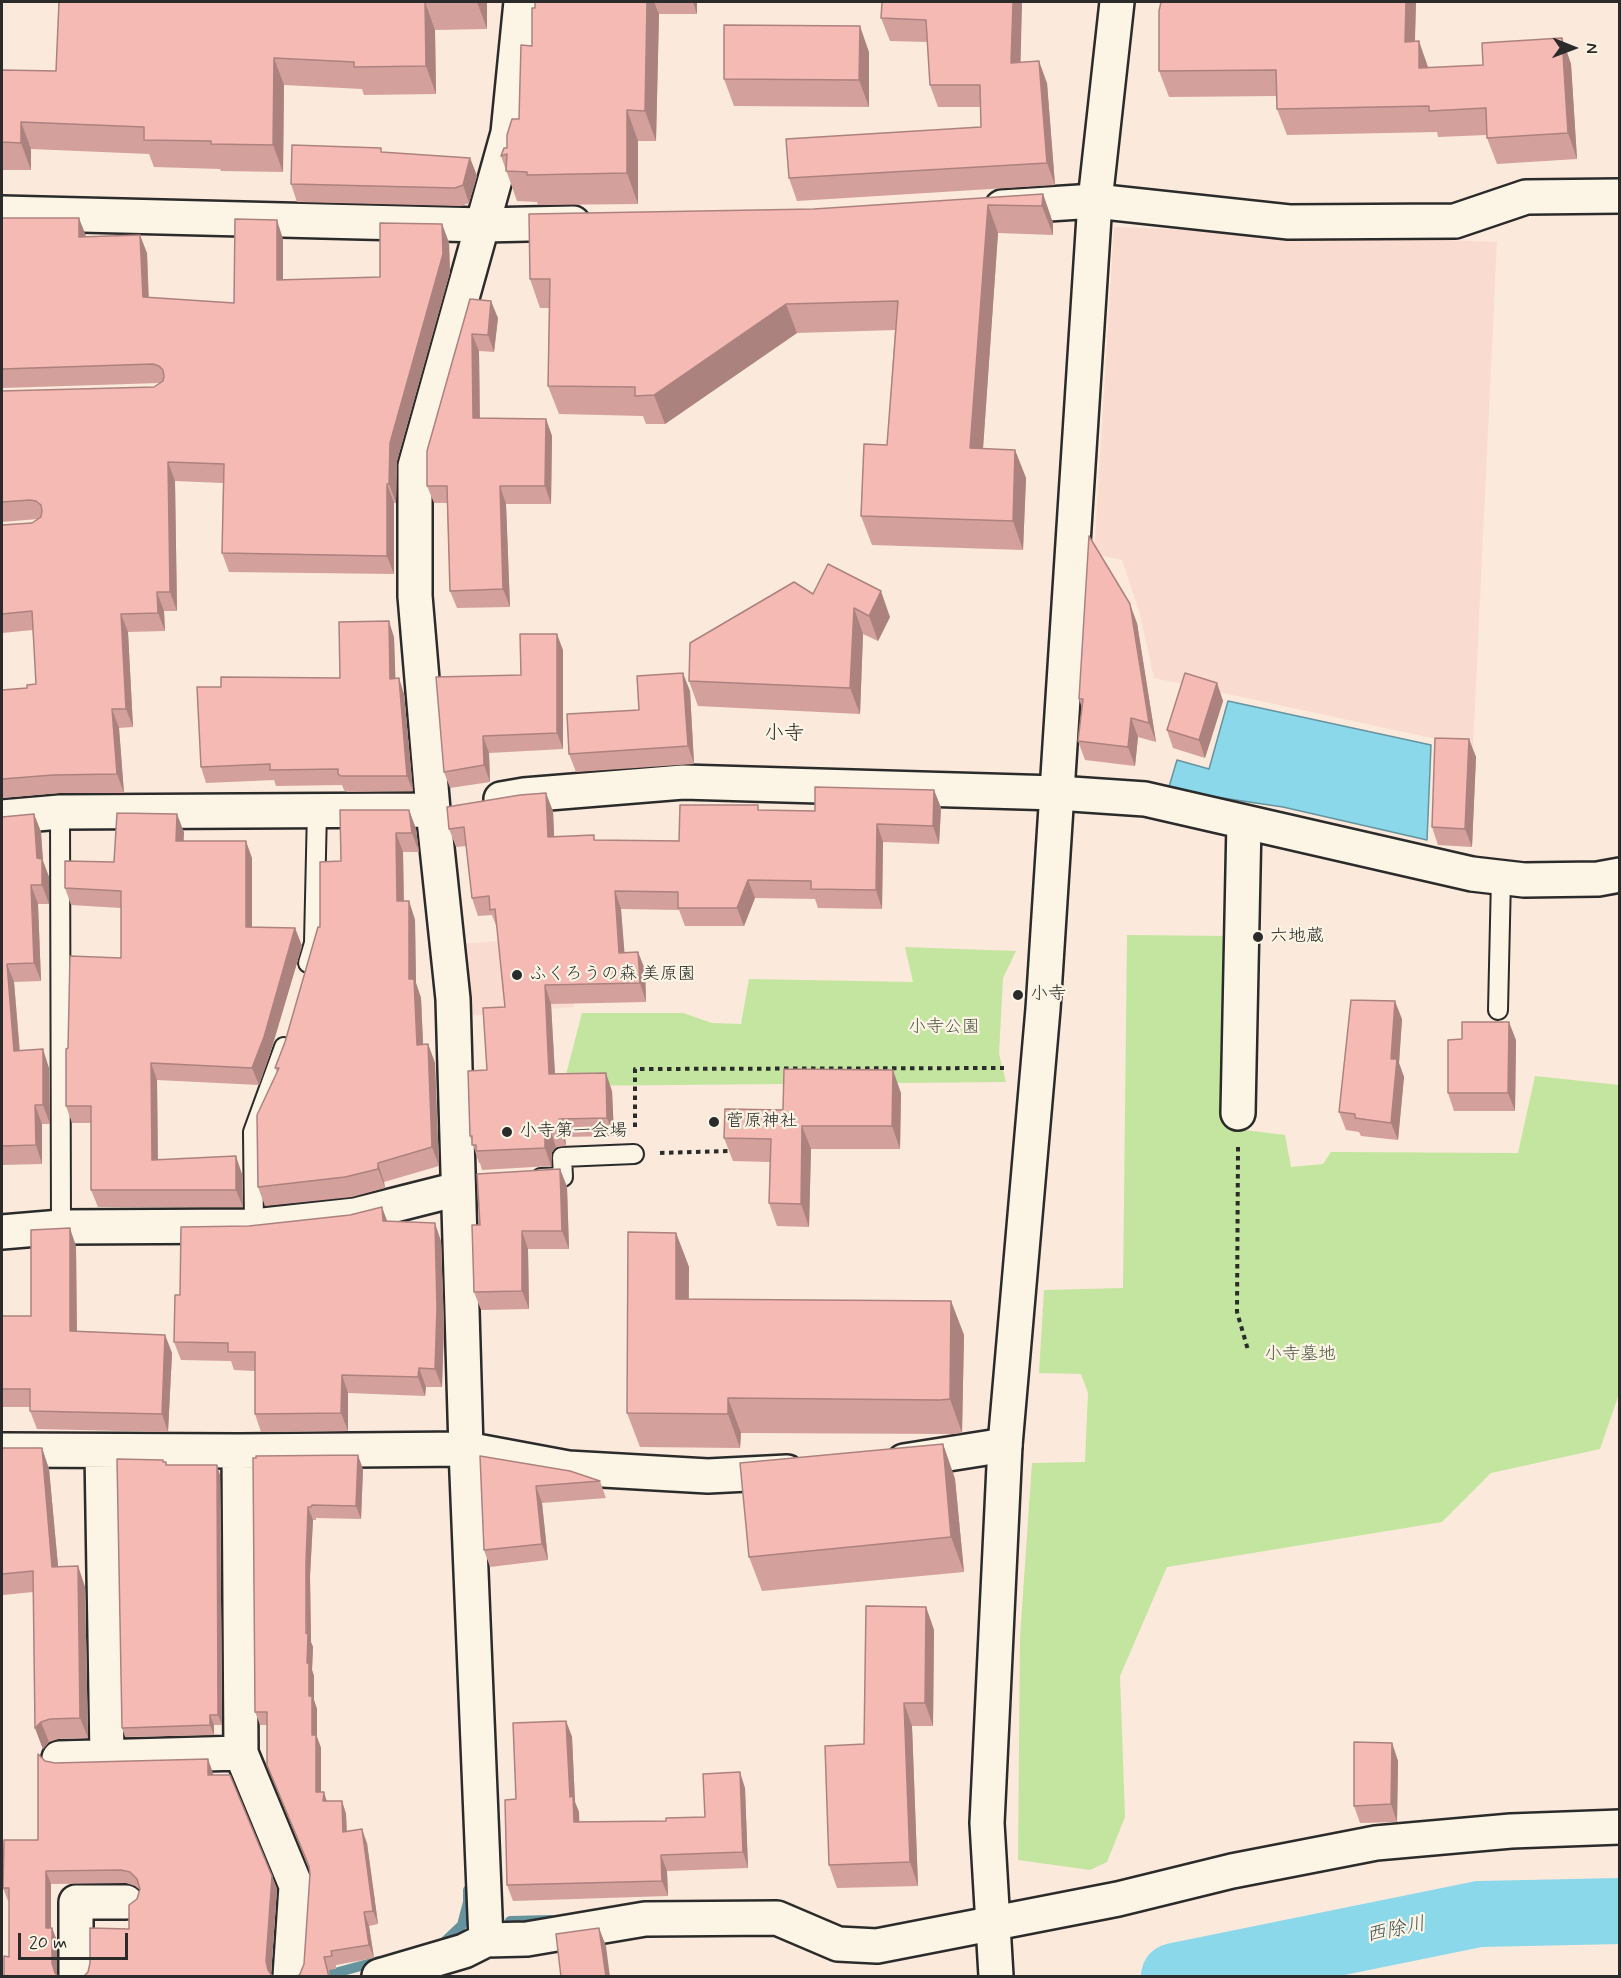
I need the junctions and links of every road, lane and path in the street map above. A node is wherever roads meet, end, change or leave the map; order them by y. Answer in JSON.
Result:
{"nodes":[{"id":1,"x":521,"y":2,"type":"edge"},
{"id":2,"x":1117,"y":2,"type":"edge"},
{"id":3,"x":1620,"y":196,"type":"edge"},
{"id":4,"x":1095,"y":201,"type":"junction"},
{"id":5,"x":977,"y":209,"type":"edge"},
{"id":6,"x":2,"y":213,"type":"edge"},
{"id":7,"x":600,"y":223,"type":"edge"},
{"id":8,"x":483,"y":225,"type":"junction"},
{"id":9,"x":1058,"y":793,"type":"junction"},
{"id":10,"x":317,"y":810,"type":"junction"},
{"id":11,"x":433,"y":810,"type":"junction"},
{"id":12,"x":60,"y":812,"type":"junction"},
{"id":13,"x":2,"y":817,"type":"edge"},
{"id":14,"x":1244,"y":822,"type":"junction"},
{"id":15,"x":1620,"y":875,"type":"edge"},
{"id":16,"x":1501,"y":878,"type":"junction"},
{"id":17,"x":304,"y":977,"type":"edge"},
{"id":18,"x":1498,"y":1010,"type":"dead end"},
{"id":19,"x":288,"y":1035,"type":"edge"},
{"id":20,"x":1011,"y":1069,"type":"dead end"},
{"id":21,"x":1238,"y":1113,"type":"joint"},
{"id":22,"x":728,"y":1151,"type":"edge"},
{"id":23,"x":634,"y":1154,"type":"joint"},
{"id":24,"x":656,"y":1154,"type":"dead end"},
{"id":25,"x":528,"y":1178,"type":"edge"},
{"id":26,"x":466,"y":1184,"type":"junction"},
{"id":27,"x":254,"y":1226,"type":"junction"},
{"id":28,"x":61,"y":1227,"type":"junction"},
{"id":29,"x":2,"y":1233,"type":"edge"},
{"id":30,"x":1248,"y":1350,"type":"dead end"},
{"id":31,"x":1005,"y":1445,"type":"junction"},
{"id":32,"x":466,"y":1449,"type":"junction"},
{"id":33,"x":2,"y":1450,"type":"edge"},
{"id":34,"x":102,"y":1451,"type":"junction"},
{"id":35,"x":238,"y":1451,"type":"junction"},
{"id":36,"x":877,"y":1466,"type":"edge"},
{"id":37,"x":821,"y":1470,"type":"edge"},
{"id":38,"x":241,"y":1753,"type":"junction"},
{"id":39,"x":107,"y":1757,"type":"junction"},
{"id":40,"x":59,"y":1758,"type":"dead end"},
{"id":41,"x":1620,"y":1827,"type":"edge"},
{"id":42,"x":126,"y":1902,"type":"dead end"},
{"id":43,"x":993,"y":1924,"type":"junction"},
{"id":44,"x":486,"y":1940,"type":"junction"},
{"id":45,"x":996,"y":1968,"type":"edge"},
{"id":46,"x":76,"y":1977,"type":"edge"},
{"id":47,"x":290,"y":1977,"type":"edge"},
{"id":48,"x":379,"y":1977,"type":"edge"}],
"edges":[{"from":1,"to":8,"type":"street"},
{"from":2,"to":4,"type":"street"},
{"from":3,"to":4,"type":"street"},
{"from":4,"to":5,"type":"street"},
{"from":4,"to":9,"type":"street"},
{"from":6,"to":8,"type":"street"},
{"from":7,"to":8,"type":"street"},
{"from":8,"to":11,"type":"street"},
{"from":9,"to":11,"type":"street"},
{"from":9,"to":14,"type":"street"},
{"from":9,"to":31,"type":"street"},
{"from":10,"to":11,"type":"street"},
{"from":10,"to":12,"type":"street"},
{"from":10,"to":17,"type":"lane"},
{"from":11,"to":26,"type":"street"},
{"from":12,"to":13,"type":"street"},
{"from":12,"to":28,"type":"lane"},
{"from":14,"to":16,"type":"street"},
{"from":14,"to":21,"type":"street"},
{"from":15,"to":16,"type":"street"},
{"from":16,"to":18,"type":"lane"},
{"from":19,"to":27,"type":"lane"},
{"from":20,"to":23,"type":"path"},
{"from":21,"to":30,"type":"path"},
{"from":22,"to":24,"type":"path"},
{"from":23,"to":25,"type":"lane"},
{"from":26,"to":27,"type":"street"},
{"from":26,"to":32,"type":"street"},
{"from":27,"to":28,"type":"street"},
{"from":28,"to":29,"type":"street"},
{"from":31,"to":36,"type":"street"},
{"from":31,"to":43,"type":"street"},
{"from":32,"to":35,"type":"street"},
{"from":32,"to":37,"type":"street"},
{"from":32,"to":44,"type":"street"},
{"from":33,"to":34,"type":"street"},
{"from":34,"to":35,"type":"street"},
{"from":34,"to":39,"type":"street"},
{"from":35,"to":38,"type":"street"},
{"from":38,"to":39,"type":"street"},
{"from":38,"to":47,"type":"street"},
{"from":39,"to":40,"type":"street"},
{"from":41,"to":43,"type":"street"},
{"from":42,"to":46,"type":"street"},
{"from":43,"to":44,"type":"street"},
{"from":43,"to":45,"type":"street"},
{"from":44,"to":48,"type":"street"}]}
